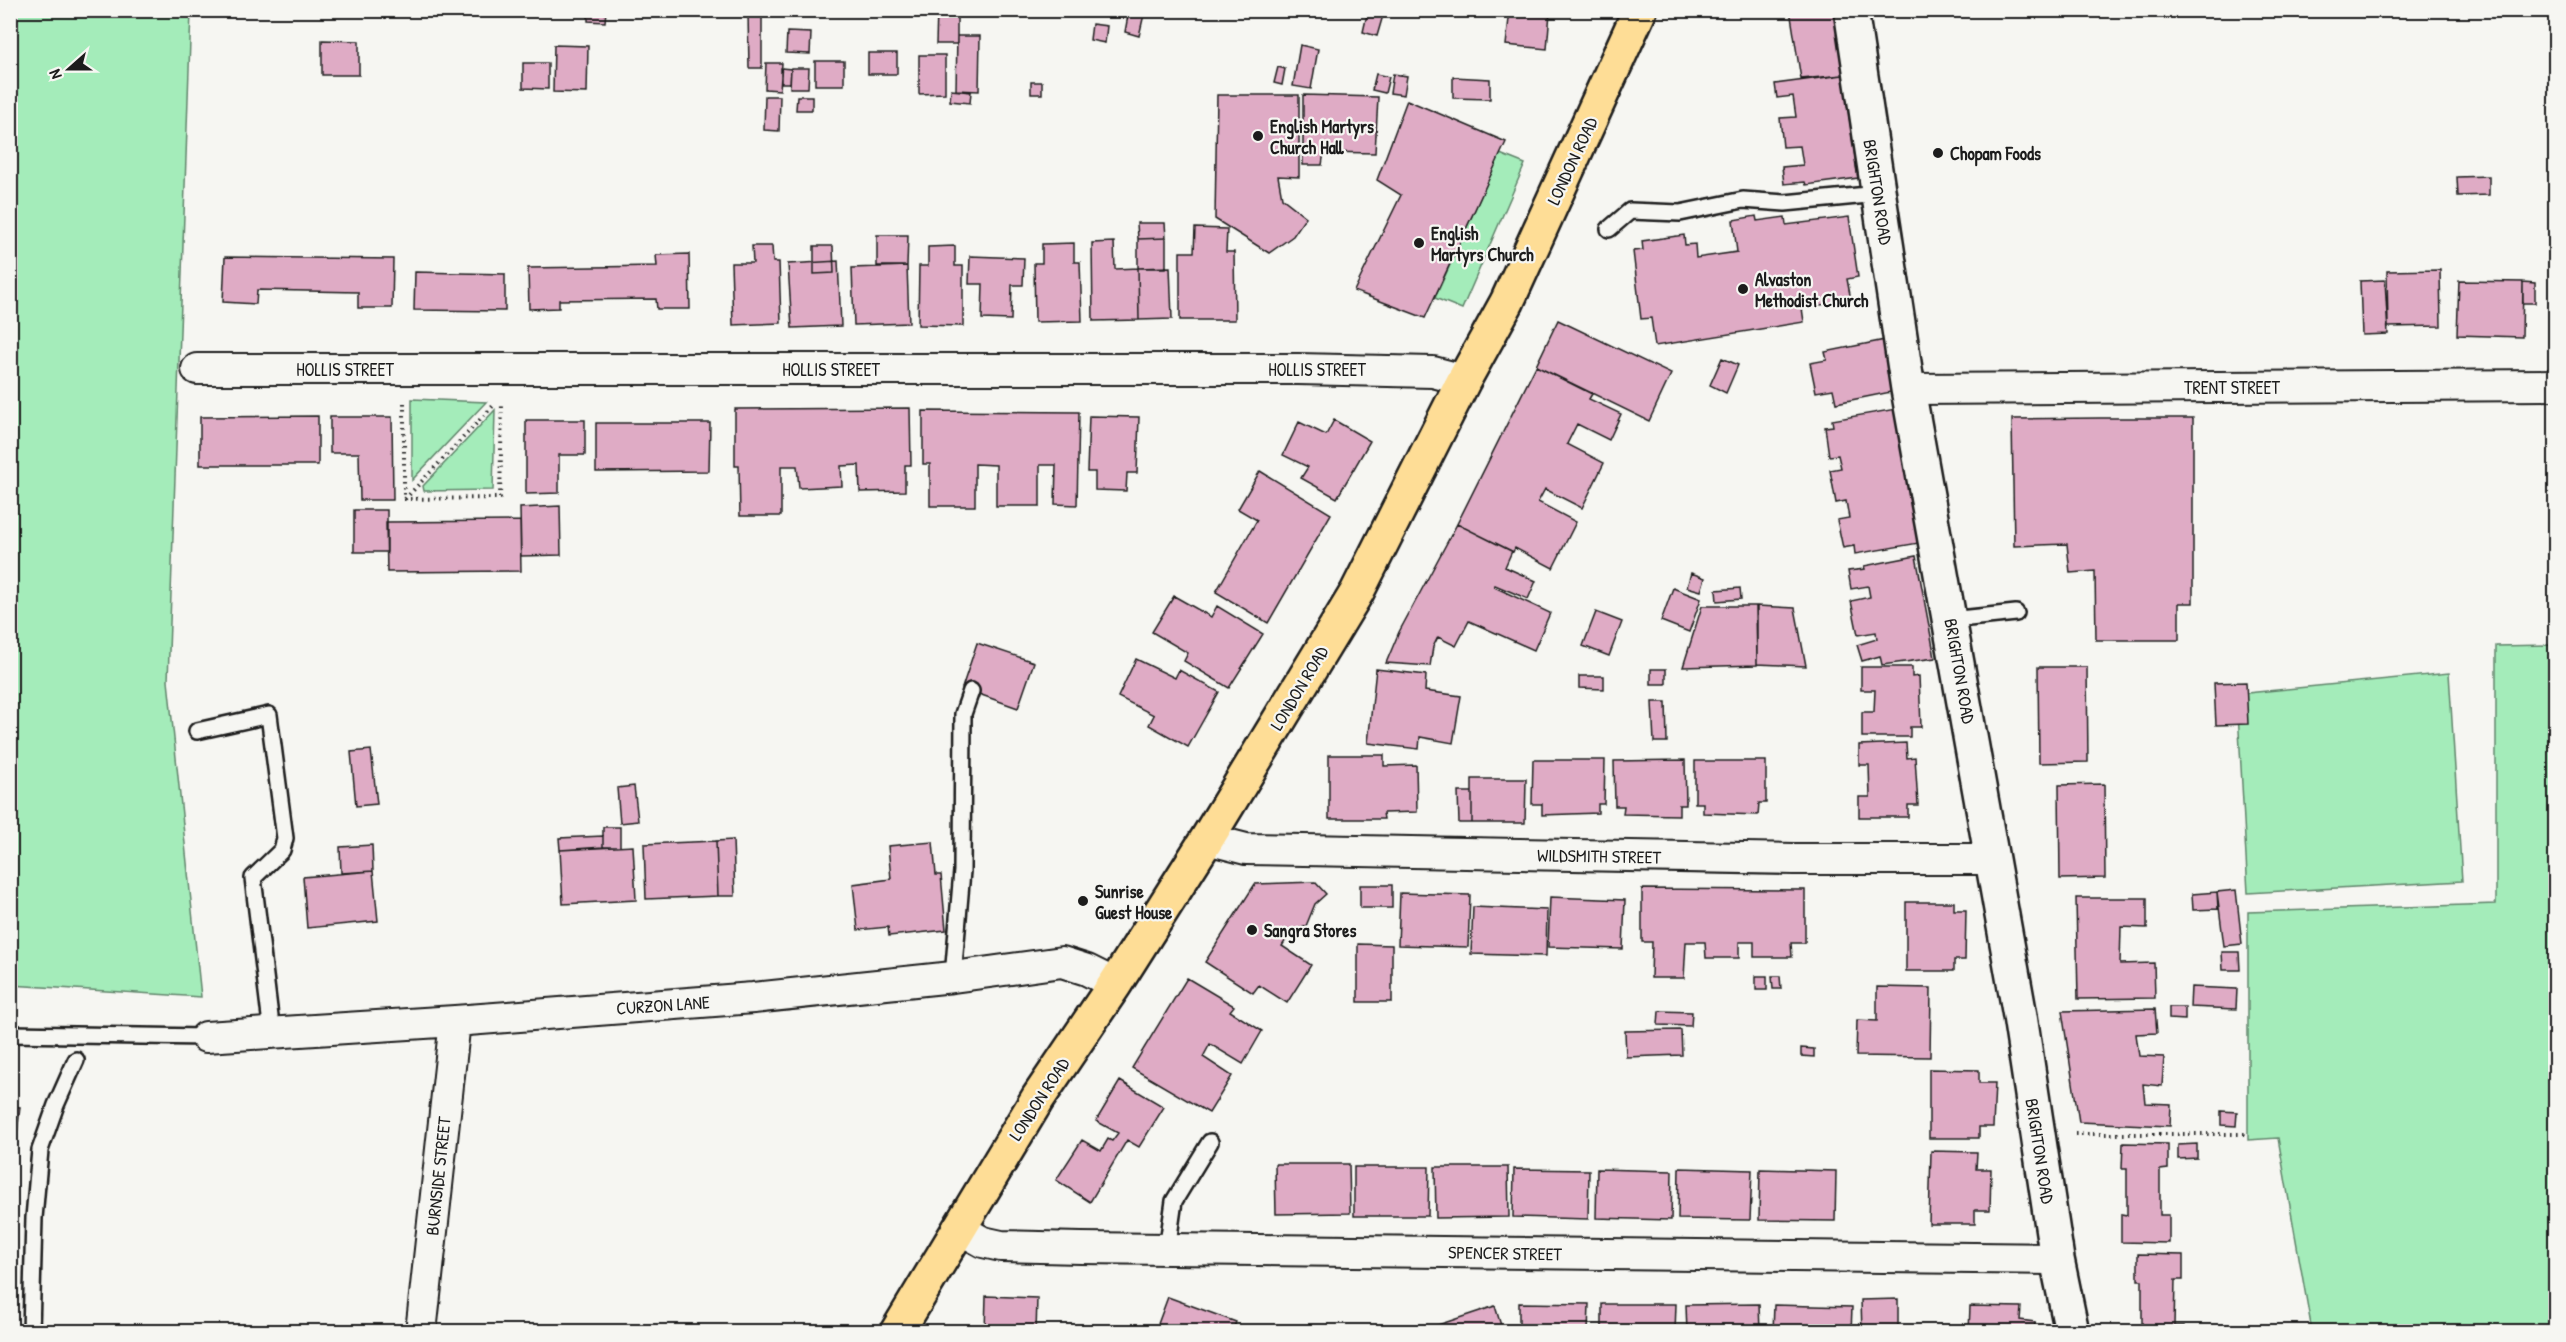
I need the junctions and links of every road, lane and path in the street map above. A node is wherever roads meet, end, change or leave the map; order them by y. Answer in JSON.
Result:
{"nodes":[{"id":1,"x":1640,"y":10,"type":"edge"},
{"id":2,"x":1851,"y":10,"type":"edge"},
{"id":3,"x":1878,"y":194,"type":"junction"},
{"id":4,"x":1610,"y":229,"type":"dead end"},
{"id":5,"x":197,"y":369,"type":"dead end"},
{"id":6,"x":404,"y":369,"type":"junction"},
{"id":7,"x":1464,"y":380,"type":"junction"},
{"id":8,"x":2556,"y":385,"type":"edge"},
{"id":9,"x":1908,"y":389,"type":"junction"},
{"id":10,"x":404,"y":499,"type":"junction"},
{"id":11,"x":2016,"y":613,"type":"dead end"},
{"id":12,"x":1950,"y":620,"type":"junction"},
{"id":13,"x":971,"y":690,"type":"dead end"},
{"id":14,"x":197,"y":731,"type":"dead end"},
{"id":15,"x":1207,"y":839,"type":"junction"},
{"id":16,"x":1992,"y":859,"type":"junction"},
{"id":17,"x":953,"y":977,"type":"junction"},
{"id":18,"x":1115,"y":984,"type":"junction"},
{"id":19,"x":455,"y":1021,"type":"junction"},
{"id":20,"x":272,"y":1033,"type":"junction"},
{"id":21,"x":10,"y":1034,"type":"edge"},
{"id":22,"x":206,"y":1037,"type":"joint"},
{"id":23,"x":76,"y":1060,"type":"dead end"},
{"id":24,"x":2038,"y":1134,"type":"junction"},
{"id":25,"x":2248,"y":1134,"type":"dead end"},
{"id":26,"x":1210,"y":1142,"type":"dead end"},
{"id":27,"x":958,"y":1228,"type":"junction"},
{"id":28,"x":1167,"y":1250,"type":"junction"},
{"id":29,"x":2057,"y":1258,"type":"junction"},
{"id":30,"x":31,"y":1332,"type":"edge"},
{"id":31,"x":421,"y":1332,"type":"edge"},
{"id":32,"x":897,"y":1332,"type":"edge"},
{"id":33,"x":2072,"y":1332,"type":"edge"}],
"edges":[{"from":1,"to":7,"type":"main road","name":"LONDON ROAD"},
{"from":2,"to":3,"type":"street","name":"BRIGHTON ROAD"},
{"from":3,"to":4,"type":"lane"},
{"from":3,"to":9,"type":"street","name":"BRIGHTON ROAD"},
{"from":5,"to":6,"type":"street","name":"HOLLIS STREET"},
{"from":6,"to":7,"type":"street","name":"HOLLIS STREET"},
{"from":6,"to":10,"type":"path"},
{"from":7,"to":15,"type":"main road","name":"LONDON ROAD"},
{"from":8,"to":9,"type":"street","name":"TRENT STREET"},
{"from":9,"to":12,"type":"street","name":"BRIGHTON ROAD"},
{"from":10,"to":10,"type":"path"},
{"from":11,"to":12,"type":"lane"},
{"from":12,"to":16,"type":"street","name":"BRIGHTON ROAD"},
{"from":13,"to":17,"type":"lane"},
{"from":14,"to":20,"type":"lane"},
{"from":15,"to":16,"type":"street","name":"WILDSMITH STREET"},
{"from":15,"to":18,"type":"main road","name":"LONDON ROAD"},
{"from":16,"to":24,"type":"street","name":"BRIGHTON ROAD"},
{"from":17,"to":18,"type":"street","name":"CURZON LANE"},
{"from":17,"to":19,"type":"street","name":"CURZON LANE"},
{"from":18,"to":27,"type":"main road","name":"LONDON ROAD"},
{"from":19,"to":20,"type":"street","name":"CURZON LANE"},
{"from":19,"to":31,"type":"street","name":"BURNSIDE STREET"},
{"from":20,"to":22,"type":"street","name":"CURZON LANE"},
{"from":21,"to":22,"type":"lane"},
{"from":23,"to":30,"type":"lane"},
{"from":24,"to":25,"type":"path"},
{"from":24,"to":29,"type":"street","name":"BRIGHTON ROAD"},
{"from":26,"to":28,"type":"lane"},
{"from":27,"to":28,"type":"street","name":"SPENCER STREET"},
{"from":27,"to":32,"type":"main road","name":"LONDON ROAD"},
{"from":28,"to":29,"type":"street","name":"SPENCER STREET"},
{"from":29,"to":33,"type":"street","name":"BRIGHTON ROAD"}]}
